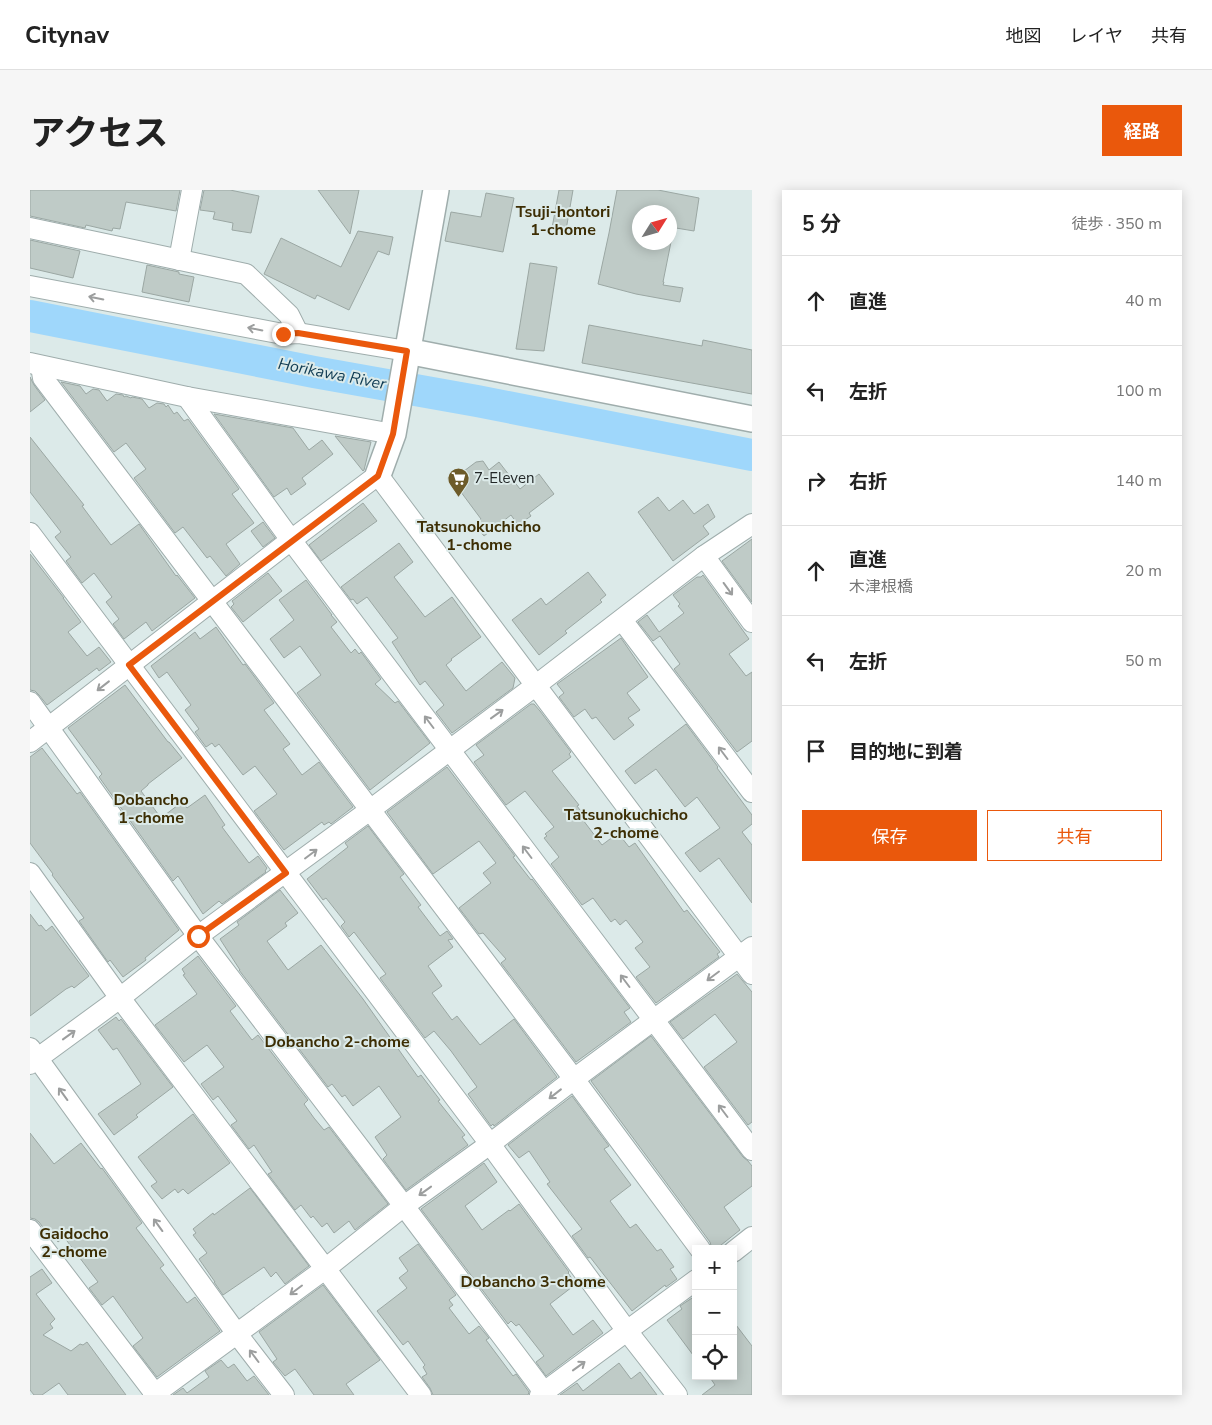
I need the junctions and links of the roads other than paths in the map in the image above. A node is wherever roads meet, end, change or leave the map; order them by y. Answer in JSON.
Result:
{"nodes":[{"id":1,"x":192,"y":190,"type":"edge"},
{"id":2,"x":436,"y":190,"type":"edge"},
{"id":3,"x":30,"y":228,"type":"edge"},
{"id":4,"x":179,"y":260,"type":"junction"},
{"id":5,"x":30,"y":286,"type":"edge"},
{"id":6,"x":298,"y":333,"type":"junction"},
{"id":7,"x":406,"y":360,"type":"junction"},
{"id":8,"x":36,"y":365,"type":"edge"},
{"id":9,"x":187,"y":396,"type":"junction"},
{"id":10,"x":752,"y":419,"type":"edge"},
{"id":11,"x":393,"y":434,"type":"junction"},
{"id":12,"x":378,"y":476,"type":"junction"},
{"id":13,"x":752,"y":524,"type":"edge"},
{"id":14,"x":30,"y":533,"type":"edge"},
{"id":15,"x":292,"y":540,"type":"junction"},
{"id":16,"x":704,"y":556,"type":"junction"},
{"id":17,"x":212,"y":601,"type":"junction"},
{"id":18,"x":622,"y":620,"type":"junction"},
{"id":19,"x":752,"y":622,"type":"edge"},
{"id":20,"x":129,"y":665,"type":"junction"},
{"id":21,"x":535,"y":686,"type":"junction"},
{"id":22,"x":30,"y":702,"type":"edge"},
{"id":23,"x":49,"y":728,"type":"junction"},
{"id":24,"x":30,"y":742,"type":"edge"},
{"id":25,"x":450,"y":749,"type":"junction"},
{"id":26,"x":752,"y":792,"type":"edge"},
{"id":27,"x":370,"y":810,"type":"junction"},
{"id":28,"x":286,"y":873,"type":"junction"},
{"id":29,"x":30,"y":874,"type":"edge"},
{"id":30,"x":198,"y":936,"type":"junction"},
{"id":31,"x":745,"y":952,"type":"edge"},
{"id":32,"x":752,"y":974,"type":"edge"},
{"id":33,"x":120,"y":998,"type":"junction"},
{"id":34,"x":654,"y":1020,"type":"junction"},
{"id":35,"x":32,"y":1057,"type":"edge"},
{"id":36,"x":574,"y":1079,"type":"junction"},
{"id":37,"x":490,"y":1144,"type":"junction"},
{"id":38,"x":752,"y":1150,"type":"edge"},
{"id":39,"x":404,"y":1206,"type":"junction"},
{"id":40,"x":30,"y":1230,"type":"edge"},
{"id":41,"x":752,"y":1237,"type":"edge"},
{"id":42,"x":697,"y":1245,"type":"edge"},
{"id":43,"x":737,"y":1249,"type":"edge"},
{"id":44,"x":326,"y":1269,"type":"junction"},
{"id":45,"x":692,"y":1283,"type":"edge"},
{"id":46,"x":627,"y":1331,"type":"junction"},
{"id":47,"x":237,"y":1334,"type":"junction"},
{"id":48,"x":154,"y":1394,"type":"edge"},
{"id":49,"x":542,"y":1394,"type":"edge"},
{"id":50,"x":284,"y":1395,"type":"edge"},
{"id":51,"x":421,"y":1395,"type":"edge"},
{"id":52,"x":677,"y":1395,"type":"edge"}],
"edges":[{"from":1,"to":4,"type":"street"},
{"from":2,"to":7,"type":"street"},
{"from":3,"to":4,"type":"street"},
{"from":4,"to":6,"type":"street"},
{"from":6,"to":5,"type":"street","one_way":true},
{"from":6,"to":7,"type":"street"},
{"from":7,"to":10,"type":"street"},
{"from":7,"to":11,"type":"street"},
{"from":8,"to":9,"type":"street"},
{"from":8,"to":17,"type":"street"},
{"from":9,"to":11,"type":"street"},
{"from":9,"to":15,"type":"street"},
{"from":11,"to":12,"type":"street"},
{"from":12,"to":15,"type":"street"},
{"from":12,"to":21,"type":"street"},
{"from":13,"to":16,"type":"street"},
{"from":14,"to":20,"type":"street"},
{"from":15,"to":17,"type":"street"},
{"from":25,"to":15,"type":"street","one_way":true},
{"from":16,"to":18,"type":"street"},
{"from":16,"to":19,"type":"street","one_way":true},
{"from":17,"to":20,"type":"street"},
{"from":17,"to":27,"type":"street"},
{"from":18,"to":21,"type":"street"},
{"from":26,"to":18,"type":"street","one_way":true},
{"from":20,"to":23,"type":"street","one_way":true},
{"from":20,"to":28,"type":"street"},
{"from":25,"to":21,"type":"street","one_way":true},
{"from":21,"to":31,"type":"street"},
{"from":22,"to":23,"type":"street"},
{"from":23,"to":24,"type":"street"},
{"from":23,"to":30,"type":"street"},
{"from":25,"to":27,"type":"street"},
{"from":34,"to":25,"type":"street","one_way":true},
{"from":28,"to":27,"type":"street","one_way":true},
{"from":27,"to":36,"type":"street"},
{"from":28,"to":30,"type":"street"},
{"from":28,"to":37,"type":"street"},
{"from":29,"to":33,"type":"street"},
{"from":30,"to":33,"type":"street"},
{"from":30,"to":39,"type":"street"},
{"from":31,"to":32,"type":"street"},
{"from":31,"to":34,"type":"street","one_way":true},
{"from":35,"to":33,"type":"street","one_way":true},
{"from":33,"to":44,"type":"street"},
{"from":34,"to":36,"type":"street"},
{"from":38,"to":34,"type":"street","one_way":true},
{"from":47,"to":35,"type":"street","one_way":true},
{"from":36,"to":37,"type":"street","one_way":true},
{"from":36,"to":42,"type":"street"},
{"from":37,"to":39,"type":"street","one_way":true},
{"from":37,"to":46,"type":"street"},
{"from":39,"to":44,"type":"street"},
{"from":39,"to":49,"type":"street"},
{"from":40,"to":48,"type":"street"},
{"from":41,"to":43,"type":"street"},
{"from":44,"to":47,"type":"street","one_way":true},
{"from":44,"to":51,"type":"street"},
{"from":45,"to":46,"type":"street"},
{"from":49,"to":46,"type":"street","one_way":true},
{"from":46,"to":52,"type":"street"},
{"from":47,"to":48,"type":"street"},
{"from":50,"to":47,"type":"street","one_way":true}]}
